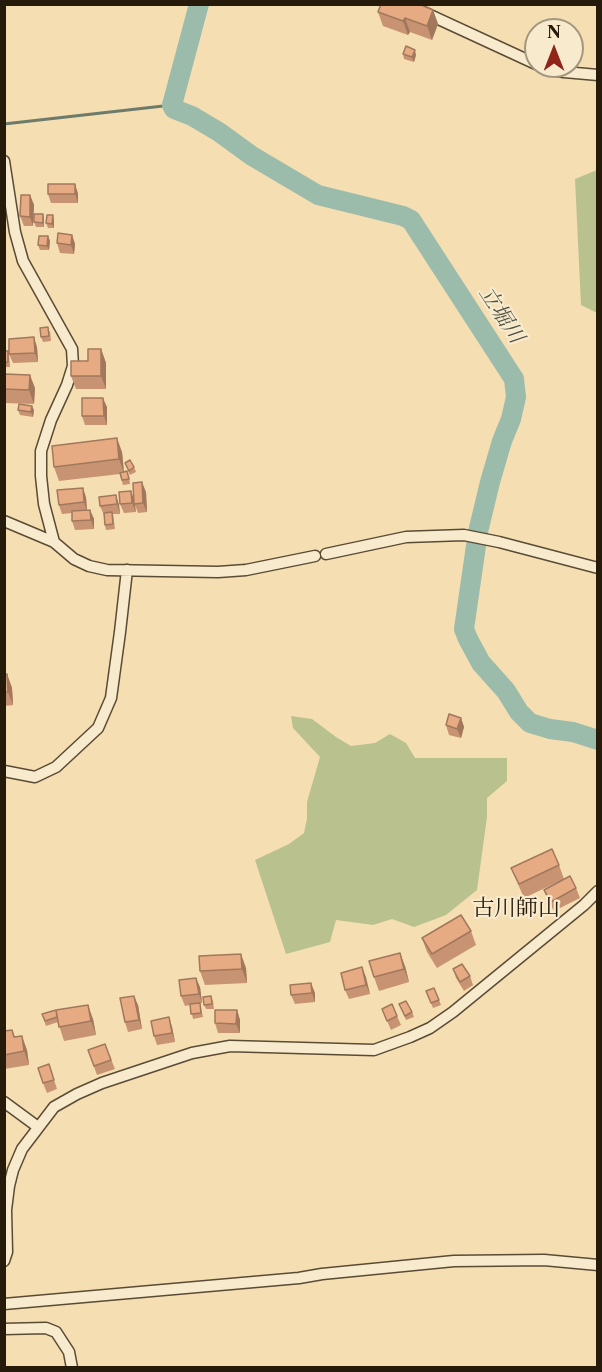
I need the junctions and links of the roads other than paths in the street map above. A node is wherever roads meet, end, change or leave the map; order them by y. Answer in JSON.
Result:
{"nodes":[{"id":1,"x":406,"y":4,"type":"edge"},
{"id":2,"x":524,"y":58,"type":"edge"},
{"id":3,"x":4,"y":161,"type":"edge"},
{"id":4,"x":4,"y":521,"type":"edge"},
{"id":5,"x":54,"y":542,"type":"junction"},
{"id":6,"x":597,"y":568,"type":"edge"},
{"id":7,"x":127,"y":570,"type":"junction"},
{"id":8,"x":4,"y":771,"type":"edge"},
{"id":9,"x":597,"y":891,"type":"edge"},
{"id":10,"x":4,"y":1102,"type":"edge"},
{"id":11,"x":38,"y":1127,"type":"junction"},
{"id":12,"x":4,"y":1261,"type":"edge"},
{"id":13,"x":597,"y":1265,"type":"edge"},
{"id":14,"x":4,"y":1304,"type":"edge"},
{"id":15,"x":4,"y":1329,"type":"edge"},
{"id":16,"x":72,"y":1368,"type":"edge"}],
"edges":[{"from":1,"to":2,"type":"street"},
{"from":3,"to":5,"type":"street"},
{"from":4,"to":5,"type":"street"},
{"from":5,"to":7,"type":"street"},
{"from":6,"to":7,"type":"street"},
{"from":7,"to":8,"type":"street"},
{"from":9,"to":11,"type":"street"},
{"from":10,"to":11,"type":"street"},
{"from":11,"to":12,"type":"street"},
{"from":13,"to":14,"type":"street"},
{"from":15,"to":16,"type":"street"}]}
